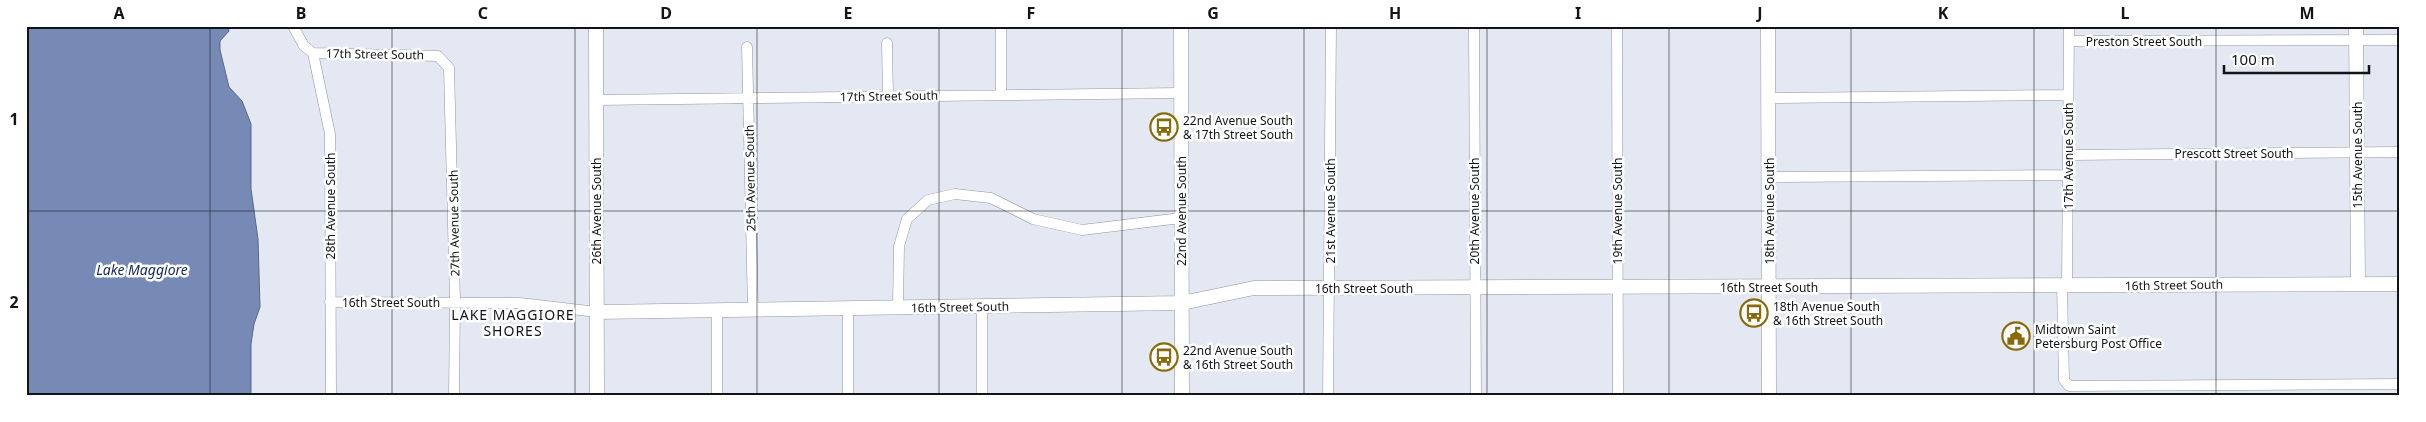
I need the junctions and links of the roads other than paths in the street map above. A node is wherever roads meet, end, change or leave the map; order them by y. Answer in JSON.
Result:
{"nodes":[{"id":1,"x":293,"y":26,"type":"edge"},
{"id":2,"x":596,"y":26,"type":"edge"},
{"id":3,"x":1002,"y":26,"type":"edge"},
{"id":4,"x":1181,"y":26,"type":"edge"},
{"id":5,"x":1331,"y":26,"type":"edge"},
{"id":6,"x":1474,"y":26,"type":"edge"},
{"id":7,"x":1617,"y":26,"type":"edge"},
{"id":8,"x":1768,"y":26,"type":"edge"},
{"id":9,"x":2069,"y":26,"type":"edge"},
{"id":10,"x":2356,"y":33,"type":"edge"},
{"id":11,"x":2400,"y":40,"type":"edge"},
{"id":12,"x":2069,"y":41,"type":"junction"},
{"id":13,"x":887,"y":43,"type":"dead end"},
{"id":14,"x":746,"y":47,"type":"dead end"},
{"id":15,"x":313,"y":52,"type":"junction"},
{"id":16,"x":438,"y":56,"type":"joint"},
{"id":17,"x":1181,"y":93,"type":"junction"},
{"id":18,"x":1001,"y":95,"type":"junction"},
{"id":19,"x":2068,"y":95,"type":"junction"},
{"id":20,"x":888,"y":96,"type":"junction"},
{"id":21,"x":748,"y":98,"type":"junction"},
{"id":22,"x":1768,"y":98,"type":"junction"},
{"id":23,"x":596,"y":100,"type":"junction"},
{"id":24,"x":2357,"y":152,"type":"junction"},
{"id":25,"x":2400,"y":152,"type":"edge"},
{"id":26,"x":2068,"y":155,"type":"junction"},
{"id":27,"x":2068,"y":175,"type":"junction"},
{"id":28,"x":1769,"y":177,"type":"junction"},
{"id":29,"x":1182,"y":218,"type":"junction"},
{"id":30,"x":2358,"y":284,"type":"junction"},
{"id":31,"x":2400,"y":284,"type":"edge"},
{"id":32,"x":2065,"y":286,"type":"junction"},
{"id":33,"x":1769,"y":287,"type":"junction"},
{"id":34,"x":1475,"y":288,"type":"junction"},
{"id":35,"x":1618,"y":288,"type":"junction"},
{"id":36,"x":1330,"y":289,"type":"junction"},
{"id":37,"x":330,"y":302,"type":"junction"},
{"id":38,"x":455,"y":302,"type":"junction"},
{"id":39,"x":1182,"y":303,"type":"junction"},
{"id":40,"x":982,"y":306,"type":"junction"},
{"id":41,"x":848,"y":308,"type":"junction"},
{"id":42,"x":898,"y":308,"type":"junction"},
{"id":43,"x":717,"y":310,"type":"junction"},
{"id":44,"x":753,"y":310,"type":"junction"},
{"id":45,"x":597,"y":312,"type":"junction"},
{"id":46,"x":2400,"y":384,"type":"edge"},
{"id":47,"x":331,"y":396,"type":"edge"},
{"id":48,"x":454,"y":396,"type":"edge"},
{"id":49,"x":597,"y":396,"type":"edge"},
{"id":50,"x":718,"y":396,"type":"edge"},
{"id":51,"x":848,"y":396,"type":"edge"},
{"id":52,"x":982,"y":396,"type":"edge"},
{"id":53,"x":1182,"y":396,"type":"edge"},
{"id":54,"x":1328,"y":396,"type":"edge"},
{"id":55,"x":1476,"y":396,"type":"edge"},
{"id":56,"x":1618,"y":396,"type":"edge"},
{"id":57,"x":1769,"y":396,"type":"edge"}],
"edges":[{"from":1,"to":15,"type":"street","name":"28th Avenue South"},
{"from":2,"to":23,"type":"street","name":"26th Avenue South"},
{"from":3,"to":18,"type":"street"},
{"from":4,"to":17,"type":"street","name":"22nd Avenue South"},
{"from":5,"to":36,"type":"street","name":"21st Avenue South"},
{"from":6,"to":34,"type":"street","name":"20th Avenue South"},
{"from":7,"to":35,"type":"street","name":"19th Avenue South"},
{"from":8,"to":22,"type":"street","name":"18th Avenue South"},
{"from":9,"to":12,"type":"street","name":"17th Avenue South"},
{"from":10,"to":11,"type":"street","name":"Preston Street South"},
{"from":10,"to":12,"type":"street","name":"Preston Street South"},
{"from":10,"to":24,"type":"street","name":"15th Avenue South"},
{"from":12,"to":19,"type":"street","name":"17th Avenue South"},
{"from":13,"to":20,"type":"street"},
{"from":14,"to":21,"type":"street","name":"25th Avenue South"},
{"from":15,"to":16,"type":"street","name":"17th Street South"},
{"from":15,"to":37,"type":"street","name":"28th Avenue South"},
{"from":16,"to":38,"type":"street","name":"27th Avenue South"},
{"from":17,"to":18,"type":"street","name":"17th Street South"},
{"from":17,"to":29,"type":"street","name":"22nd Avenue South"},
{"from":18,"to":20,"type":"street","name":"17th Street South"},
{"from":19,"to":22,"type":"street"},
{"from":19,"to":26,"type":"street","name":"17th Avenue South"},
{"from":20,"to":21,"type":"street","name":"17th Street South"},
{"from":21,"to":23,"type":"street","name":"17th Street South"},
{"from":21,"to":44,"type":"street","name":"25th Avenue South"},
{"from":22,"to":28,"type":"street","name":"18th Avenue South"},
{"from":23,"to":45,"type":"street","name":"26th Avenue South"},
{"from":24,"to":25,"type":"street","name":"Prescott Street South"},
{"from":24,"to":26,"type":"street","name":"Prescott Street South"},
{"from":24,"to":30,"type":"street","name":"15th Avenue South"},
{"from":26,"to":27,"type":"street","name":"17th Avenue South"},
{"from":27,"to":28,"type":"street"},
{"from":27,"to":32,"type":"street","name":"17th Avenue South"},
{"from":28,"to":33,"type":"street","name":"18th Avenue South"},
{"from":29,"to":39,"type":"street","name":"22nd Avenue South"},
{"from":29,"to":42,"type":"street"},
{"from":30,"to":31,"type":"street","name":"16th Street South"},
{"from":30,"to":32,"type":"street","name":"16th Street South"},
{"from":32,"to":33,"type":"street","name":"16th Street South"},
{"from":32,"to":46,"type":"street","name":"17th Avenue South"},
{"from":33,"to":35,"type":"street","name":"16th Street South"},
{"from":33,"to":57,"type":"street","name":"18th Avenue South"},
{"from":34,"to":35,"type":"street","name":"16th Street South"},
{"from":34,"to":36,"type":"street","name":"16th Street South"},
{"from":34,"to":55,"type":"street","name":"20th Avenue South"},
{"from":35,"to":56,"type":"street","name":"19th Avenue South"},
{"from":36,"to":39,"type":"street","name":"16th Street South"},
{"from":36,"to":54,"type":"street","name":"21st Avenue South"},
{"from":37,"to":38,"type":"street","name":"16th Street South"},
{"from":37,"to":47,"type":"street","name":"28th Avenue South"},
{"from":38,"to":45,"type":"street","name":"16th Street South"},
{"from":38,"to":48,"type":"street","name":"27th Avenue South"},
{"from":39,"to":40,"type":"street","name":"16th Street South"},
{"from":39,"to":53,"type":"street","name":"22nd Avenue South"},
{"from":40,"to":42,"type":"street","name":"16th Street South"},
{"from":40,"to":52,"type":"street"},
{"from":41,"to":42,"type":"street","name":"16th Street South"},
{"from":41,"to":44,"type":"street","name":"16th Street South"},
{"from":41,"to":51,"type":"street"},
{"from":43,"to":44,"type":"street","name":"16th Street South"},
{"from":43,"to":45,"type":"street","name":"16th Street South"},
{"from":43,"to":50,"type":"street"},
{"from":45,"to":49,"type":"street","name":"26th Avenue South"}]}
